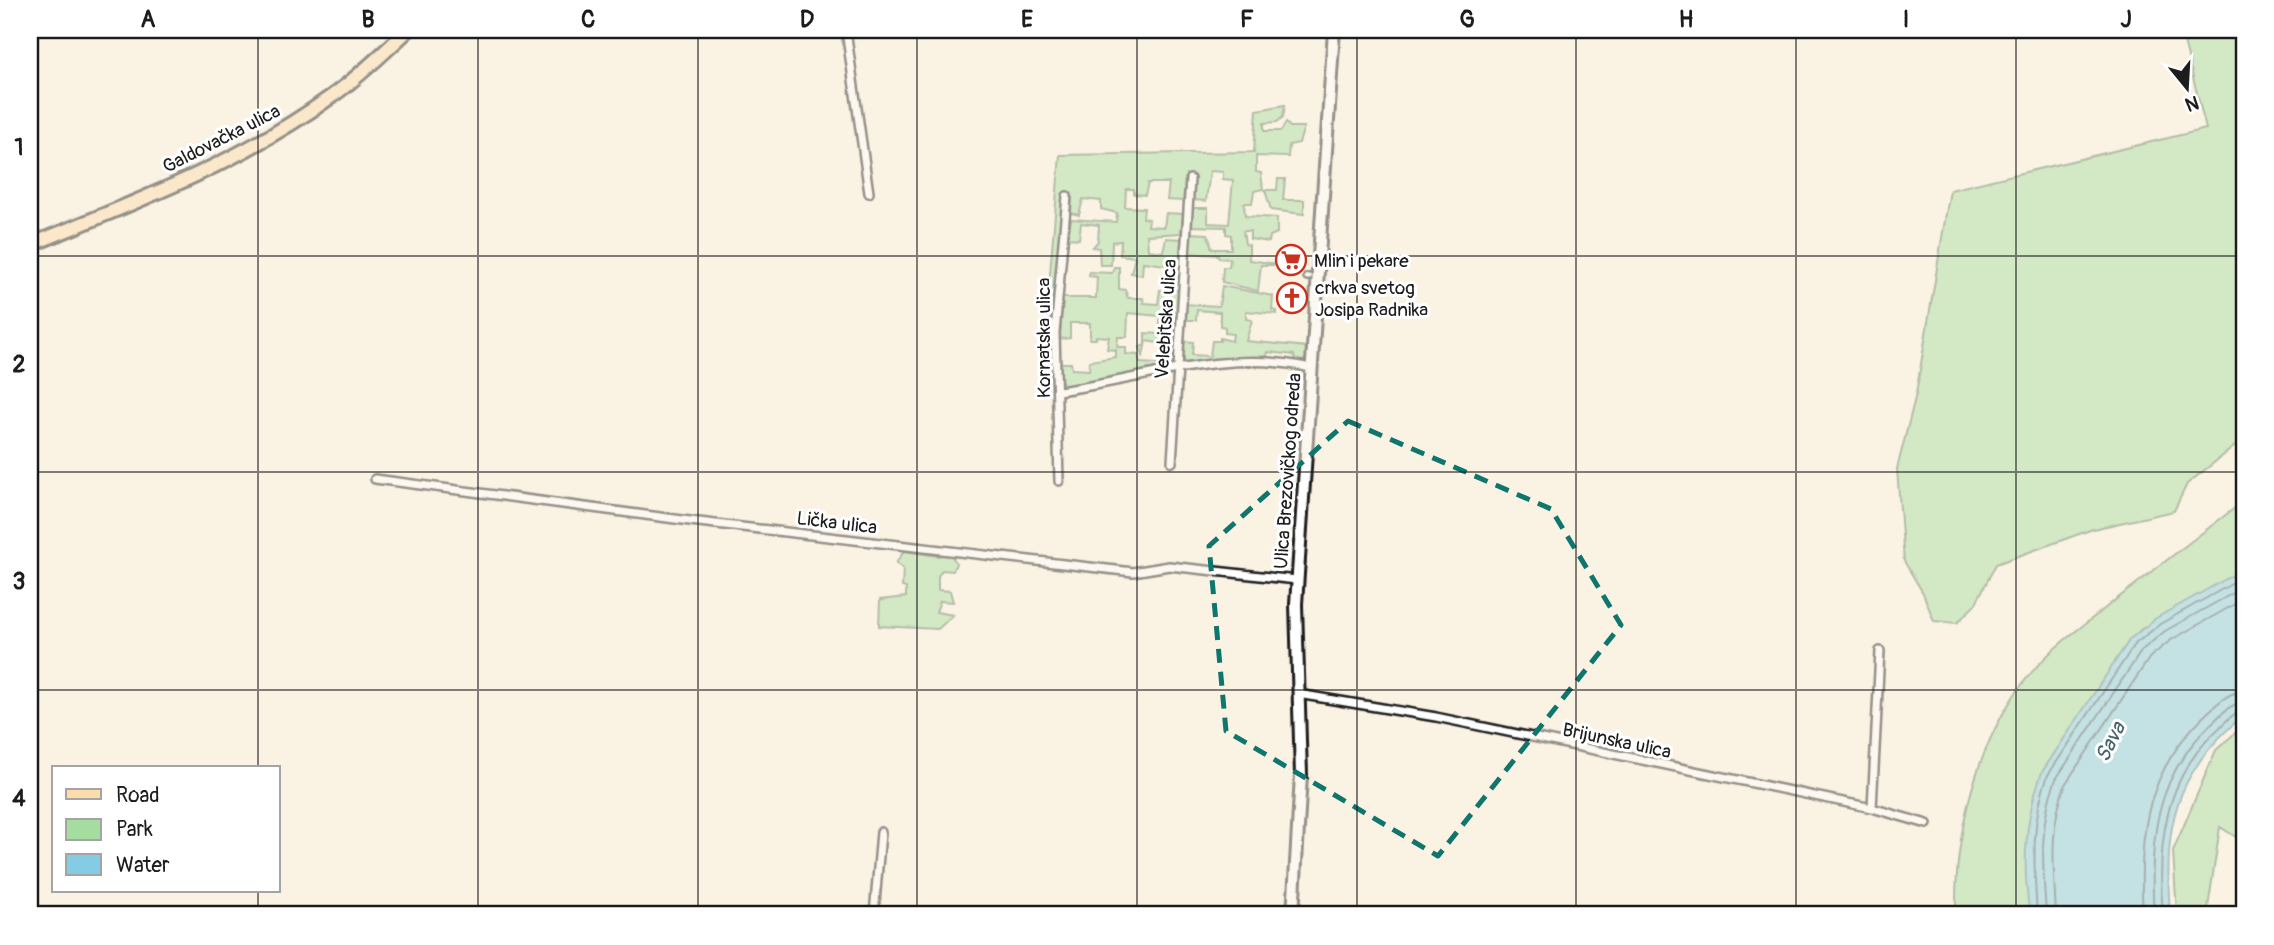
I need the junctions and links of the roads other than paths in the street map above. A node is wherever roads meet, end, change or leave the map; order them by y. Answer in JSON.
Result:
{"nodes":[{"id":1,"x":408,"y":30,"type":"edge"},
{"id":2,"x":846,"y":30,"type":"edge"},
{"id":3,"x":1334,"y":30,"type":"edge"},
{"id":4,"x":1190,"y":179,"type":"dead end"},
{"id":5,"x":869,"y":193,"type":"dead end"},
{"id":6,"x":1067,"y":196,"type":"dead end"},
{"id":7,"x":30,"y":245,"type":"edge"},
{"id":8,"x":1311,"y":369,"type":"junction"},
{"id":9,"x":1177,"y":371,"type":"junction"},
{"id":10,"x":1058,"y":391,"type":"junction"},
{"id":11,"x":1172,"y":462,"type":"dead end"},
{"id":12,"x":375,"y":479,"type":"dead end"},
{"id":13,"x":1059,"y":481,"type":"dead end"},
{"id":14,"x":1297,"y":580,"type":"junction"},
{"id":15,"x":1880,"y":651,"type":"dead end"},
{"id":16,"x":1298,"y":694,"type":"junction"},
{"id":17,"x":1872,"y":808,"type":"junction"},
{"id":18,"x":1927,"y":824,"type":"dead end"},
{"id":19,"x":880,"y":832,"type":"dead end"},
{"id":20,"x":874,"y":915,"type":"edge"},
{"id":21,"x":1293,"y":915,"type":"edge"}],
"edges":[{"from":1,"to":7,"type":"main road","name":"Galdovačka ulica"},
{"from":2,"to":5,"type":"street"},
{"from":3,"to":8,"type":"main road","name":"Ulica Brezovičkog odreda"},
{"from":4,"to":9,"type":"street","name":"Velebitska ulica"},
{"from":6,"to":10,"type":"street","name":"Kornatska ulica"},
{"from":8,"to":9,"type":"street"},
{"from":8,"to":14,"type":"main road","name":"Ulica Brezovičkog odreda"},
{"from":9,"to":10,"type":"street"},
{"from":9,"to":11,"type":"street","name":"Velebitska ulica"},
{"from":10,"to":13,"type":"street","name":"Kornatska ulica"},
{"from":12,"to":14,"type":"street","name":"Lička ulica"},
{"from":14,"to":16,"type":"main road","name":"Ulica Brezovičkog odreda"},
{"from":15,"to":17,"type":"street"},
{"from":16,"to":17,"type":"street","name":"Brijunska ulica"},
{"from":16,"to":21,"type":"main road","name":"Ulica Brezovičkog odreda"},
{"from":17,"to":18,"type":"street","name":"Brijunska ulica"},
{"from":19,"to":20,"type":"street"}]}
